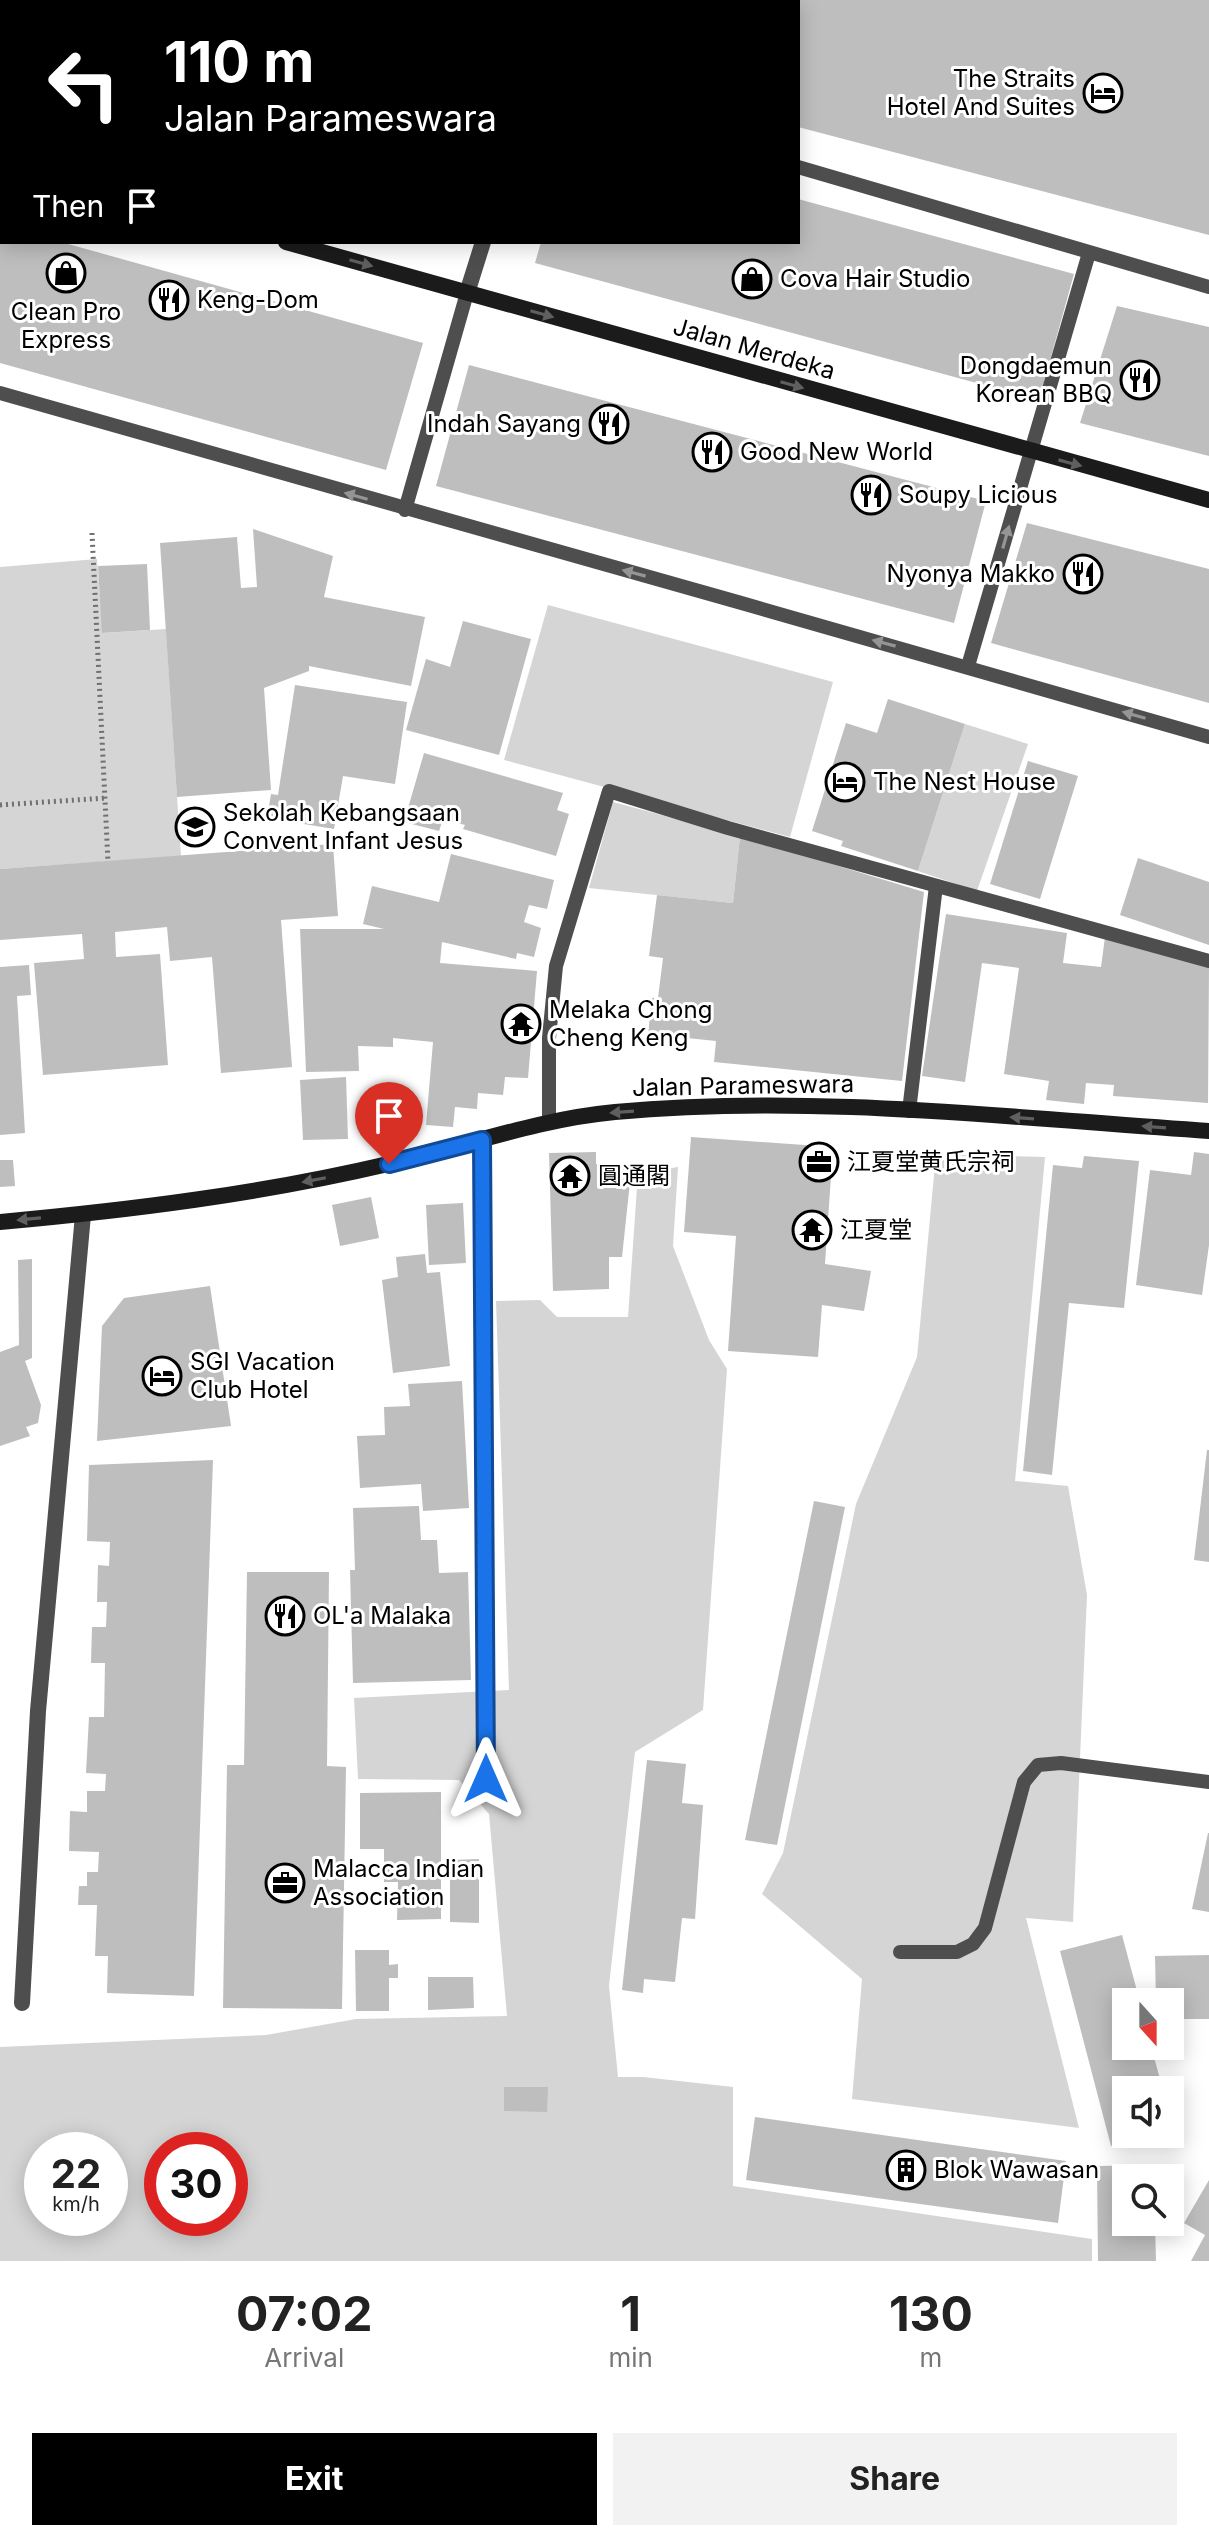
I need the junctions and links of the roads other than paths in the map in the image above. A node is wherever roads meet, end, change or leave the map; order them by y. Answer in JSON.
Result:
{"nodes":[{"id":1,"x":800,"y":168,"type":"edge"},
{"id":2,"x":293,"y":244,"type":"edge"},
{"id":3,"x":482,"y":244,"type":"edge"},
{"id":4,"x":1089,"y":253,"type":"junction"},
{"id":5,"x":1209,"y":287,"type":"edge"},
{"id":6,"x":467,"y":293,"type":"junction"},
{"id":7,"x":0,"y":393,"type":"edge"},
{"id":8,"x":1030,"y":452,"type":"junction"},
{"id":9,"x":1209,"y":500,"type":"edge"},
{"id":10,"x":405,"y":510,"type":"junction"},
{"id":11,"x":968,"y":666,"type":"junction"},
{"id":12,"x":1209,"y":737,"type":"edge"},
{"id":13,"x":936,"y":886,"type":"junction"},
{"id":14,"x":1209,"y":961,"type":"edge"},
{"id":15,"x":909,"y":1111,"type":"junction"},
{"id":16,"x":549,"y":1122,"type":"junction"},
{"id":17,"x":1209,"y":1131,"type":"edge"},
{"id":18,"x":482,"y":1140,"type":"junction"},
{"id":19,"x":83,"y":1215,"type":"junction"},
{"id":20,"x":0,"y":1222,"type":"edge"},
{"id":21,"x":486,"y":1779,"type":"dead end"},
{"id":22,"x":1209,"y":1782,"type":"edge"},
{"id":23,"x":900,"y":1952,"type":"dead end"},
{"id":24,"x":22,"y":2003,"type":"dead end"}],
"edges":[{"from":1,"to":4,"type":"lane"},
{"from":2,"to":6,"type":"main road","name":"Jalan Merdeka","one_way":true},
{"from":3,"to":6,"type":"street"},
{"from":4,"to":5,"type":"lane"},
{"from":4,"to":8,"type":"lane"},
{"from":6,"to":8,"type":"main road","name":"Jalan Merdeka","one_way":true},
{"from":6,"to":10,"type":"lane"},
{"from":10,"to":7,"type":"lane","one_way":true},
{"from":8,"to":9,"type":"main road","name":"Jalan Merdeka","one_way":true},
{"from":11,"to":8,"type":"lane","one_way":true},
{"from":11,"to":10,"type":"lane","one_way":true},
{"from":12,"to":11,"type":"lane","one_way":true},
{"from":13,"to":14,"type":"lane"},
{"from":13,"to":15,"type":"lane"},
{"from":13,"to":16,"type":"lane"},
{"from":15,"to":16,"type":"main road","name":"Jalan Parameswara","one_way":true},
{"from":17,"to":15,"type":"main road","name":"Jalan Parameswara","one_way":true},
{"from":16,"to":18,"type":"main road","name":"Jalan Parameswara"},
{"from":18,"to":19,"type":"main road","name":"Jalan Parameswara","one_way":true},
{"from":18,"to":21,"type":"street"},
{"from":19,"to":20,"type":"main road","name":"Jalan Parameswara","one_way":true},
{"from":19,"to":24,"type":"street"},
{"from":22,"to":23,"type":"lane"}]}
